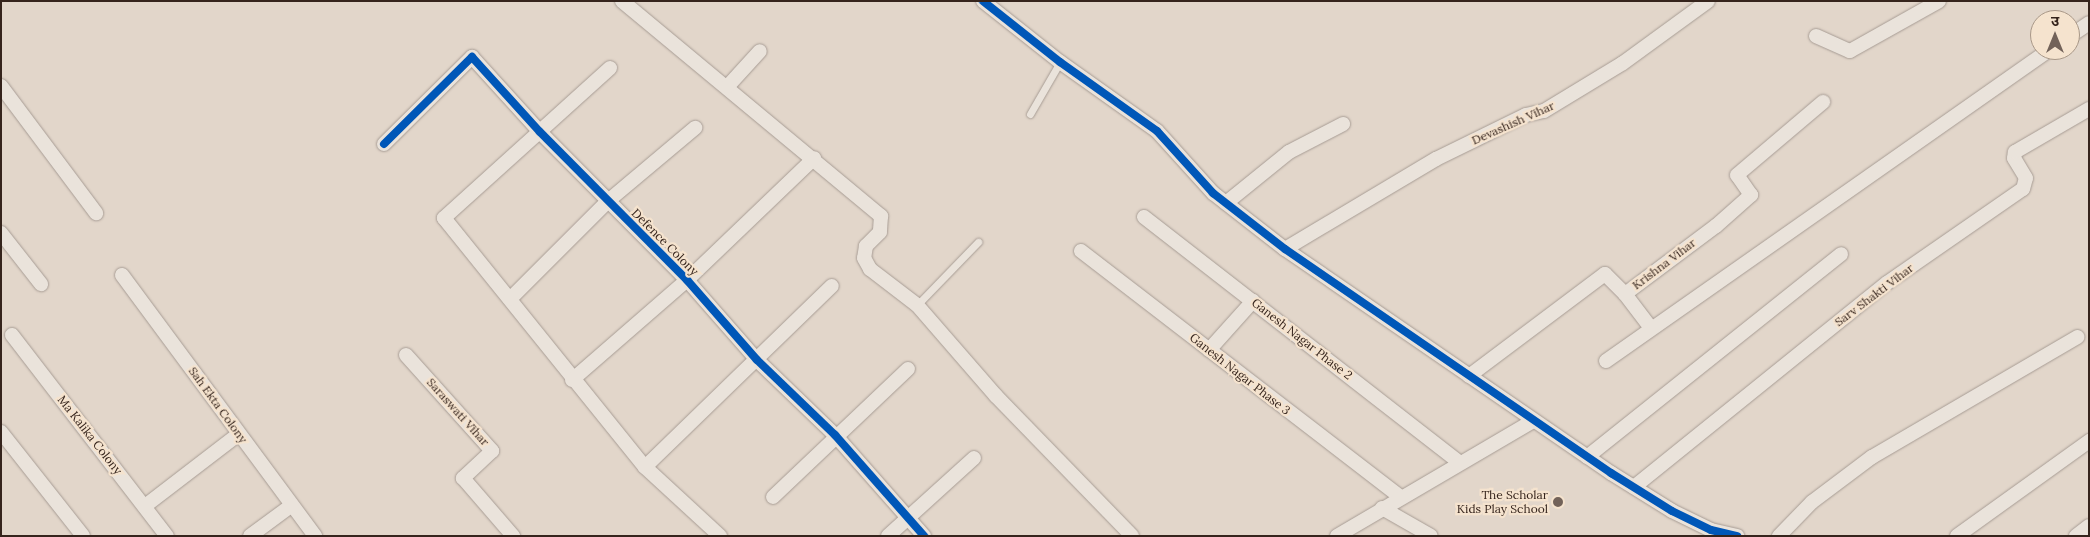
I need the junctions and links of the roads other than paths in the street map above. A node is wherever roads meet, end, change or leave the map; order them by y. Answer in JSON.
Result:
{"nodes":[{"id":1,"x":622,"y":1,"type":"edge"},
{"id":2,"x":983,"y":1,"type":"edge"},
{"id":3,"x":1708,"y":1,"type":"edge"},
{"id":4,"x":1938,"y":1,"type":"edge"},
{"id":5,"x":1816,"y":36,"type":"dead end"},
{"id":6,"x":760,"y":51,"type":"dead end"},
{"id":7,"x":2035,"y":60,"type":"edge"},
{"id":8,"x":1060,"y":62,"type":"junction"},
{"id":9,"x":610,"y":68,"type":"dead end"},
{"id":10,"x":1,"y":86,"type":"edge"},
{"id":11,"x":728,"y":86,"type":"junction"},
{"id":12,"x":1823,"y":102,"type":"dead end"},
{"id":13,"x":2089,"y":109,"type":"edge"},
{"id":14,"x":1030,"y":114,"type":"dead end"},
{"id":15,"x":1343,"y":124,"type":"dead end"},
{"id":16,"x":695,"y":128,"type":"dead end"},
{"id":17,"x":540,"y":132,"type":"junction"},
{"id":18,"x":384,"y":144,"type":"dead end"},
{"id":19,"x":814,"y":158,"type":"junction"},
{"id":20,"x":608,"y":201,"type":"junction"},
{"id":21,"x":1226,"y":203,"type":"junction"},
{"id":22,"x":96,"y":213,"type":"dead end"},
{"id":23,"x":1144,"y":217,"type":"dead end"},
{"id":24,"x":1,"y":233,"type":"edge"},
{"id":25,"x":978,"y":242,"type":"dead end"},
{"id":26,"x":1285,"y":249,"type":"junction"},
{"id":27,"x":1081,"y":251,"type":"dead end"},
{"id":28,"x":1841,"y":254,"type":"dead end"},
{"id":29,"x":122,"y":275,"type":"dead end"},
{"id":30,"x":687,"y":280,"type":"junction"},
{"id":31,"x":41,"y":284,"type":"dead end"},
{"id":32,"x":832,"y":286,"type":"dead end"},
{"id":33,"x":1625,"y":294,"type":"junction"},
{"id":34,"x":510,"y":299,"type":"junction"},
{"id":35,"x":1253,"y":301,"type":"junction"},
{"id":36,"x":918,"y":305,"type":"junction"},
{"id":37,"x":1650,"y":328,"type":"junction"},
{"id":38,"x":12,"y":335,"type":"dead end"},
{"id":39,"x":2077,"y":337,"type":"dead end"},
{"id":40,"x":1209,"y":350,"type":"junction"},
{"id":41,"x":406,"y":355,"type":"dead end"},
{"id":42,"x":757,"y":360,"type":"junction"},
{"id":43,"x":1606,"y":361,"type":"dead end"},
{"id":44,"x":908,"y":369,"type":"dead end"},
{"id":45,"x":1469,"y":376,"type":"junction"},
{"id":46,"x":572,"y":380,"type":"junction"},
{"id":47,"x":1532,"y":421,"type":"junction"},
{"id":48,"x":1,"y":432,"type":"edge"},
{"id":49,"x":239,"y":434,"type":"junction"},
{"id":50,"x":835,"y":435,"type":"junction"},
{"id":51,"x":2089,"y":441,"type":"edge"},
{"id":52,"x":1587,"y":457,"type":"junction"},
{"id":53,"x":974,"y":458,"type":"dead end"},
{"id":54,"x":1459,"y":462,"type":"junction"},
{"id":55,"x":645,"y":467,"type":"junction"},
{"id":56,"x":1634,"y":487,"type":"junction"},
{"id":57,"x":772,"y":497,"type":"dead end"},
{"id":58,"x":1400,"y":497,"type":"junction"},
{"id":59,"x":292,"y":505,"type":"junction"},
{"id":60,"x":145,"y":506,"type":"junction"},
{"id":61,"x":1382,"y":508,"type":"junction"},
{"id":62,"x":907,"y":518,"type":"junction"},
{"id":63,"x":2089,"y":526,"type":"edge"},
{"id":64,"x":83,"y":536,"type":"edge"},
{"id":65,"x":167,"y":536,"type":"edge"},
{"id":66,"x":250,"y":536,"type":"edge"},
{"id":67,"x":316,"y":536,"type":"edge"},
{"id":68,"x":513,"y":536,"type":"edge"},
{"id":69,"x":720,"y":536,"type":"edge"},
{"id":70,"x":888,"y":536,"type":"edge"},
{"id":71,"x":924,"y":536,"type":"edge"},
{"id":72,"x":1132,"y":536,"type":"edge"},
{"id":73,"x":1337,"y":536,"type":"edge"},
{"id":74,"x":1431,"y":536,"type":"edge"},
{"id":75,"x":1737,"y":536,"type":"edge"},
{"id":76,"x":1779,"y":536,"type":"edge"},
{"id":77,"x":1957,"y":536,"type":"edge"},
{"id":78,"x":2076,"y":536,"type":"edge"}],
"edges":[{"from":1,"to":11,"type":"street"},
{"from":2,"to":8,"type":"street"},
{"from":3,"to":26,"type":"street","name":"Devashish Vihar"},
{"from":4,"to":5,"type":"street"},
{"from":6,"to":11,"type":"street"},
{"from":7,"to":37,"type":"street"},
{"from":8,"to":14,"type":"lane"},
{"from":8,"to":21,"type":"street"},
{"from":9,"to":17,"type":"street"},
{"from":10,"to":22,"type":"street"},
{"from":11,"to":19,"type":"street"},
{"from":12,"to":33,"type":"street","name":"Krishna Vihar"},
{"from":13,"to":56,"type":"street","name":"Sarv Shakti Vihar"},
{"from":15,"to":21,"type":"street"},
{"from":16,"to":20,"type":"street"},
{"from":17,"to":18,"type":"street","name":"Defence Colony"},
{"from":17,"to":20,"type":"street","name":"Defence Colony"},
{"from":17,"to":34,"type":"street"},
{"from":19,"to":30,"type":"street"},
{"from":19,"to":36,"type":"street"},
{"from":20,"to":30,"type":"street","name":"Defence Colony"},
{"from":20,"to":34,"type":"street"},
{"from":21,"to":26,"type":"street"},
{"from":23,"to":35,"type":"street","name":"Ganesh Nagar Phase 2"},
{"from":24,"to":31,"type":"street"},
{"from":25,"to":36,"type":"lane"},
{"from":26,"to":45,"type":"street"},
{"from":27,"to":40,"type":"street","name":"Ganesh Nagar Phase 3"},
{"from":28,"to":52,"type":"street"},
{"from":29,"to":49,"type":"street","name":"Sah Ekta Colony"},
{"from":30,"to":42,"type":"street","name":"Defence Colony"},
{"from":30,"to":46,"type":"street"},
{"from":32,"to":42,"type":"street"},
{"from":33,"to":37,"type":"street"},
{"from":33,"to":45,"type":"street","name":"Krishna Vihar"},
{"from":34,"to":46,"type":"street"},
{"from":35,"to":40,"type":"street"},
{"from":35,"to":54,"type":"street","name":"Ganesh Nagar Phase 2"},
{"from":36,"to":72,"type":"street"},
{"from":37,"to":43,"type":"street"},
{"from":38,"to":60,"type":"street","name":"Ma Kalika Colony"},
{"from":39,"to":76,"type":"street"},
{"from":40,"to":58,"type":"street","name":"Ganesh Nagar Phase 3"},
{"from":41,"to":68,"type":"street","name":"Saraswati Vihar"},
{"from":42,"to":50,"type":"street","name":"Defence Colony"},
{"from":42,"to":55,"type":"street"},
{"from":44,"to":50,"type":"street"},
{"from":45,"to":47,"type":"street"},
{"from":46,"to":55,"type":"street"},
{"from":47,"to":52,"type":"street"},
{"from":47,"to":54,"type":"street"},
{"from":48,"to":64,"type":"street"},
{"from":49,"to":59,"type":"street","name":"Sah Ekta Colony"},
{"from":49,"to":60,"type":"street"},
{"from":50,"to":57,"type":"street"},
{"from":50,"to":62,"type":"street","name":"Defence Colony"},
{"from":51,"to":77,"type":"street"},
{"from":52,"to":56,"type":"street"},
{"from":53,"to":62,"type":"street"},
{"from":54,"to":58,"type":"street"},
{"from":55,"to":69,"type":"street"},
{"from":56,"to":75,"type":"street"},
{"from":58,"to":61,"type":"street"},
{"from":59,"to":66,"type":"street"},
{"from":59,"to":67,"type":"street","name":"Sah Ekta Colony"},
{"from":60,"to":65,"type":"street","name":"Ma Kalika Colony"},
{"from":61,"to":73,"type":"street"},
{"from":61,"to":74,"type":"street"},
{"from":62,"to":70,"type":"street"},
{"from":62,"to":71,"type":"street","name":"Defence Colony"},
{"from":63,"to":78,"type":"street"}]}
